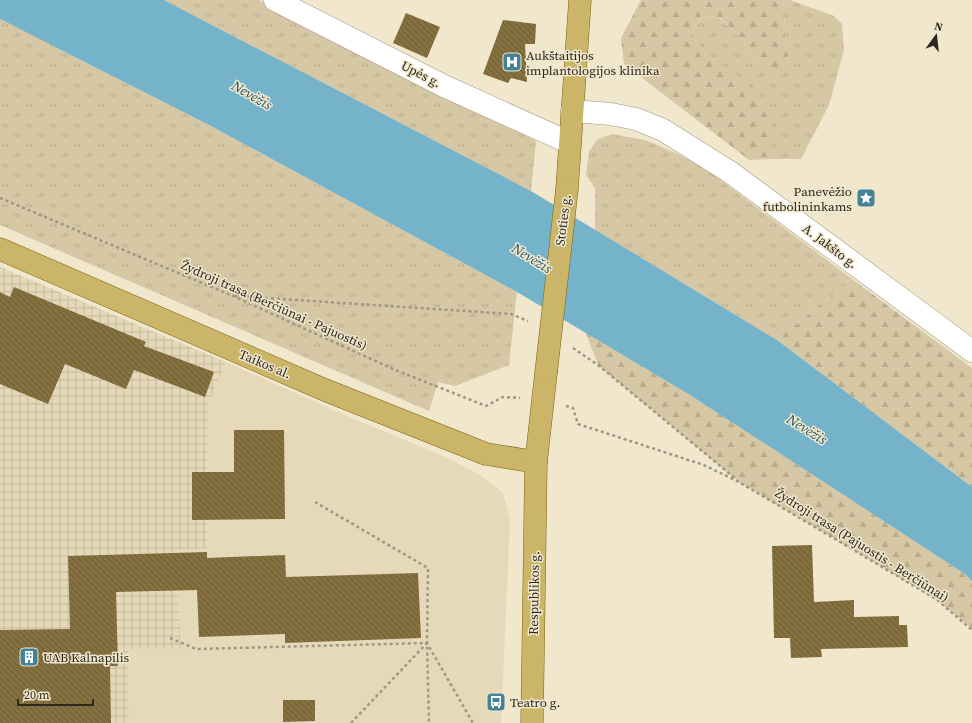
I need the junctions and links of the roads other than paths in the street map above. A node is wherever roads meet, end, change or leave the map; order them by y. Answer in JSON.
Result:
{"nodes":[{"id":1,"x":274,"y":0,"type":"edge"},
{"id":2,"x":580,"y":0,"type":"edge"},
{"id":3,"x":572,"y":111,"type":"junction"},
{"id":4,"x":570,"y":143,"type":"junction"},
{"id":5,"x":0,"y":249,"type":"edge"},
{"id":6,"x":972,"y":351,"type":"edge"},
{"id":7,"x":536,"y":462,"type":"junction"},
{"id":8,"x":532,"y":723,"type":"edge"}],
"edges":[{"from":1,"to":4,"type":"street","name":"Upės g."},
{"from":2,"to":3,"type":"main road","name":"Stoties g."},
{"from":3,"to":4,"type":"main road","name":"Stoties g."},
{"from":3,"to":6,"type":"street","name":"A. Jakšto g."},
{"from":4,"to":7,"type":"main road","name":"Stoties g.","bridge":true},
{"from":5,"to":7,"type":"main road","name":"Taikos al."},
{"from":7,"to":8,"type":"main road","name":"Respublikos g."}]}
